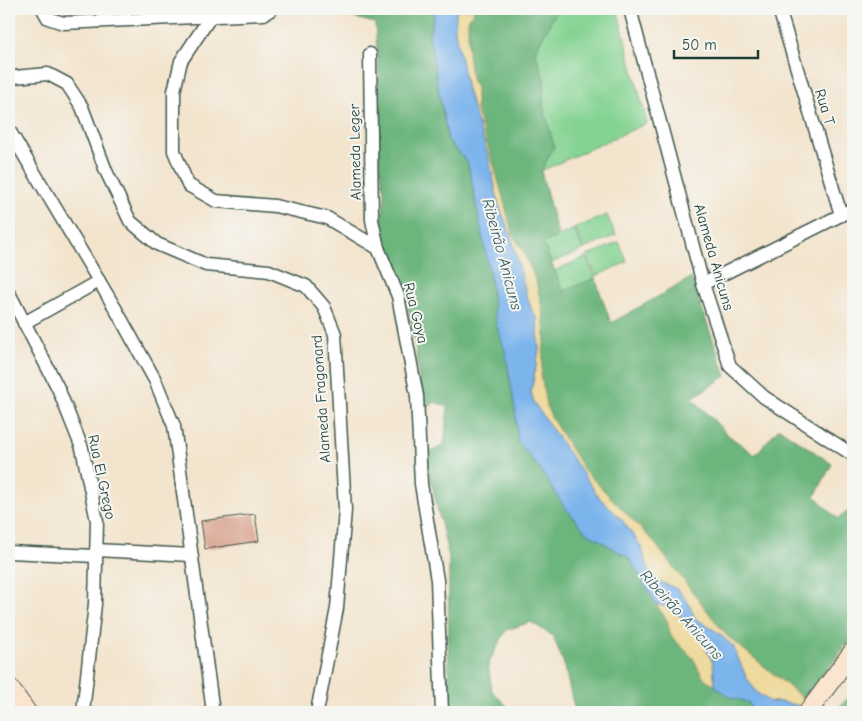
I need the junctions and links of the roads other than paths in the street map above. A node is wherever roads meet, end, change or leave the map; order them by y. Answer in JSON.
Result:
{"nodes":[{"id":1,"x":43,"y":9,"type":"edge"},
{"id":2,"x":272,"y":9,"type":"edge"},
{"id":3,"x":630,"y":9,"type":"edge"},
{"id":4,"x":779,"y":9,"type":"edge"},
{"id":5,"x":162,"y":14,"type":"edge"},
{"id":6,"x":211,"y":16,"type":"junction"},
{"id":7,"x":370,"y":54,"type":"dead end"},
{"id":8,"x":9,"y":83,"type":"edge"},
{"id":9,"x":9,"y":130,"type":"edge"},
{"id":10,"x":853,"y":209,"type":"edge"},
{"id":11,"x":841,"y":215,"type":"junction"},
{"id":12,"x":378,"y":248,"type":"junction"},
{"id":13,"x":99,"y":281,"type":"junction"},
{"id":14,"x":703,"y":284,"type":"junction"},
{"id":15,"x":9,"y":293,"type":"edge"},
{"id":16,"x":24,"y":323,"type":"junction"},
{"id":17,"x":853,"y":455,"type":"edge"},
{"id":18,"x":9,"y":552,"type":"edge"},
{"id":19,"x":96,"y":553,"type":"junction"},
{"id":20,"x":192,"y":554,"type":"junction"},
{"id":21,"x":853,"y":651,"type":"edge"},
{"id":22,"x":9,"y":687,"type":"edge"},
{"id":23,"x":27,"y":712,"type":"edge"},
{"id":24,"x":83,"y":712,"type":"edge"},
{"id":25,"x":213,"y":712,"type":"edge"},
{"id":26,"x":316,"y":712,"type":"edge"},
{"id":27,"x":442,"y":712,"type":"edge"},
{"id":28,"x":808,"y":712,"type":"edge"}],
"edges":[{"from":1,"to":5,"type":"street"},
{"from":2,"to":6,"type":"street"},
{"from":3,"to":14,"type":"street","name":"Alameda Anicuns"},
{"from":4,"to":11,"type":"street","name":"Rua T"},
{"from":5,"to":6,"type":"street"},
{"from":6,"to":12,"type":"street"},
{"from":7,"to":12,"type":"street","name":"Alameda Leger"},
{"from":8,"to":26,"type":"street","name":"Alameda Fragonard"},
{"from":9,"to":13,"type":"street"},
{"from":10,"to":11,"type":"street"},
{"from":11,"to":14,"type":"street"},
{"from":12,"to":27,"type":"street","name":"Rua Goya"},
{"from":13,"to":16,"type":"street"},
{"from":13,"to":20,"type":"street"},
{"from":14,"to":17,"type":"street","name":"Alameda Anicuns"},
{"from":15,"to":16,"type":"street","name":"Rua El Grego"},
{"from":16,"to":19,"type":"street","name":"Rua El Grego"},
{"from":18,"to":19,"type":"street"},
{"from":19,"to":20,"type":"street"},
{"from":19,"to":24,"type":"street","name":"Rua El Grego"},
{"from":20,"to":25,"type":"street"},
{"from":21,"to":28,"type":"street"},
{"from":22,"to":23,"type":"street"}]}
